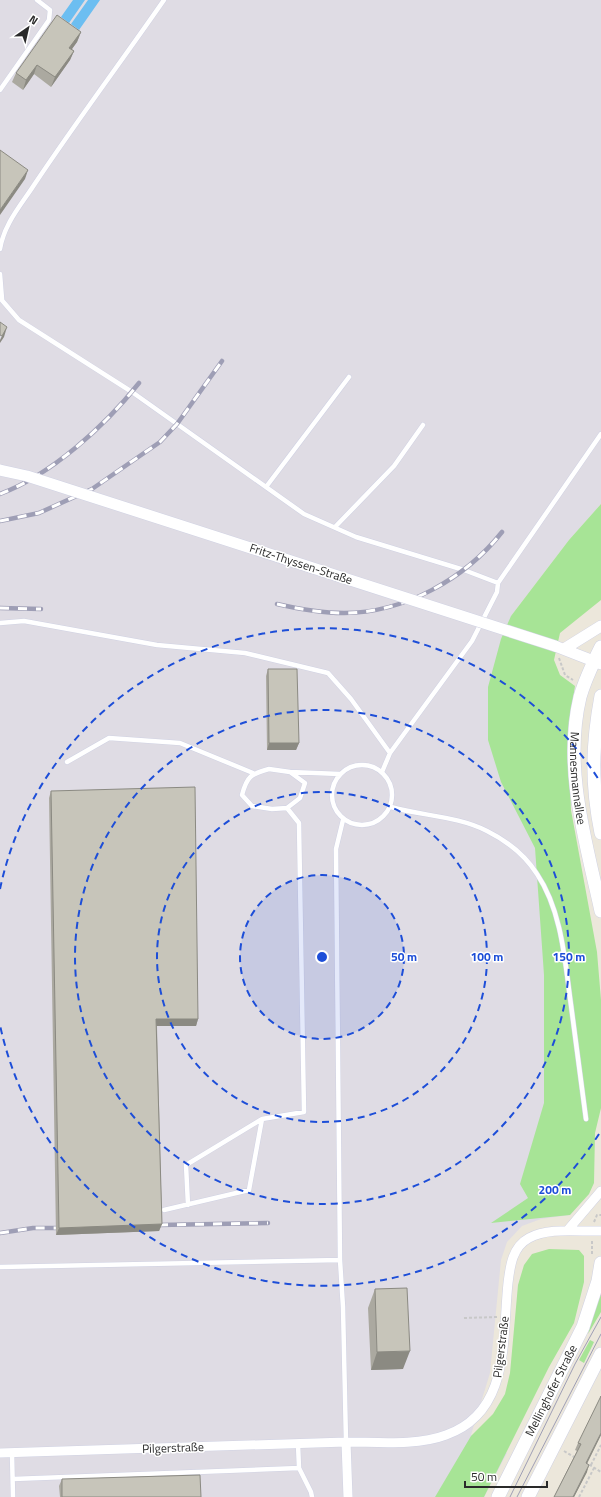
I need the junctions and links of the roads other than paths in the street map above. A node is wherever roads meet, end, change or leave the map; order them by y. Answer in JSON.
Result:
{"nodes":[{"id":1,"x":38,"y":0,"type":"edge"},
{"id":2,"x":164,"y":0,"type":"edge"},
{"id":3,"x":0,"y":90,"type":"edge"},
{"id":4,"x":0,"y":249,"type":"edge"},
{"id":5,"x":0,"y":274,"type":"edge"},
{"id":6,"x":1,"y":298,"type":"edge"},
{"id":7,"x":349,"y":377,"type":"dead end"},
{"id":8,"x":423,"y":425,"type":"dead end"},
{"id":9,"x":601,"y":434,"type":"edge"},
{"id":10,"x":0,"y":470,"type":"edge"},
{"id":11,"x":266,"y":487,"type":"junction"},
{"id":12,"x":335,"y":527,"type":"junction"},
{"id":13,"x":498,"y":583,"type":"junction"},
{"id":14,"x":0,"y":624,"type":"edge"},
{"id":15,"x":601,"y":626,"type":"edge"},
{"id":16,"x":601,"y":646,"type":"edge"},
{"id":17,"x":560,"y":647,"type":"junction"},
{"id":18,"x":598,"y":662,"type":"edge"},
{"id":19,"x":601,"y":696,"type":"edge"},
{"id":20,"x":599,"y":718,"type":"edge"},
{"id":21,"x":390,"y":754,"type":"junction"},
{"id":22,"x":67,"y":762,"type":"dead end"},
{"id":23,"x":290,"y":772,"type":"junction"},
{"id":24,"x":382,"y":772,"type":"junction"},
{"id":25,"x":253,"y":773,"type":"junction"},
{"id":26,"x":340,"y":774,"type":"junction"},
{"id":27,"x":391,"y":807,"type":"junction"},
{"id":28,"x":287,"y":808,"type":"junction"},
{"id":29,"x":343,"y":820,"type":"junction"},
{"id":30,"x":601,"y":833,"type":"edge"},
{"id":31,"x":601,"y":911,"type":"edge"},
{"id":32,"x":262,"y":1119,"type":"junction"},
{"id":33,"x":586,"y":1119,"type":"dead end"},
{"id":34,"x":601,"y":1191,"type":"edge"},
{"id":35,"x":188,"y":1205,"type":"junction"},
{"id":36,"x":164,"y":1210,"type":"dead end"},
{"id":37,"x":601,"y":1231,"type":"edge"},
{"id":38,"x":567,"y":1232,"type":"junction"},
{"id":39,"x":340,"y":1260,"type":"junction"},
{"id":40,"x":601,"y":1263,"type":"edge"},
{"id":41,"x":0,"y":1267,"type":"edge"},
{"id":42,"x":601,"y":1354,"type":"edge"},
{"id":43,"x":346,"y":1442,"type":"junction"},
{"id":44,"x":298,"y":1444,"type":"junction"},
{"id":45,"x":0,"y":1453,"type":"edge"},
{"id":46,"x":12,"y":1453,"type":"junction"},
{"id":47,"x":299,"y":1468,"type":"junction"},
{"id":48,"x":13,"y":1479,"type":"junction"},
{"id":49,"x":14,"y":1497,"type":"edge"},
{"id":50,"x":312,"y":1497,"type":"edge"},
{"id":51,"x":348,"y":1497,"type":"edge"},
{"id":52,"x":498,"y":1497,"type":"edge"},
{"id":53,"x":528,"y":1497,"type":"edge"}],
"edges":[{"from":1,"to":3,"type":"lane"},
{"from":2,"to":4,"type":"lane"},
{"from":5,"to":6,"type":"lane"},
{"from":6,"to":11,"type":"lane"},
{"from":7,"to":11,"type":"lane"},
{"from":8,"to":12,"type":"lane"},
{"from":9,"to":13,"type":"lane"},
{"from":10,"to":17,"type":"street","name":"Fritz-Thyssen-Straße","bridge":true},
{"from":11,"to":12,"type":"lane"},
{"from":12,"to":13,"type":"lane"},
{"from":13,"to":21,"type":"lane"},
{"from":14,"to":21,"type":"lane"},
{"from":15,"to":17,"type":"street"},
{"from":16,"to":18,"type":"main road","name":"Mannesmannallee"},
{"from":17,"to":18,"type":"street","name":"Fritz-Thyssen-Straße"},
{"from":18,"to":31,"type":"main road","name":"Mannesmannallee"},
{"from":19,"to":20,"type":"main road","name":"Mannesmannallee"},
{"from":20,"to":30,"type":"main road","name":"Mannesmannallee"},
{"from":21,"to":24,"type":"lane"},
{"from":22,"to":25,"type":"lane"},
{"from":23,"to":25,"type":"lane"},
{"from":23,"to":26,"type":"lane"},
{"from":23,"to":28,"type":"lane"},
{"from":24,"to":26,"type":"lane"},
{"from":24,"to":27,"type":"lane"},
{"from":25,"to":28,"type":"lane"},
{"from":26,"to":29,"type":"lane"},
{"from":27,"to":29,"type":"lane"},
{"from":27,"to":33,"type":"lane"},
{"from":28,"to":32,"type":"lane"},
{"from":29,"to":39,"type":"lane"},
{"from":32,"to":35,"type":"lane"},
{"from":32,"to":35,"type":"lane"},
{"from":34,"to":38,"type":"street"},
{"from":35,"to":36,"type":"lane"},
{"from":37,"to":38,"type":"street","name":"Pilgerstraße"},
{"from":38,"to":43,"type":"street","name":"Pilgerstraße"},
{"from":39,"to":41,"type":"lane"},
{"from":39,"to":43,"type":"lane"},
{"from":40,"to":52,"type":"main road","name":"Mellinghofer Straße"},
{"from":42,"to":53,"type":"main road"},
{"from":43,"to":44,"type":"street","name":"Pilgerstraße"},
{"from":43,"to":51,"type":"street"},
{"from":44,"to":46,"type":"street","name":"Pilgerstraße"},
{"from":44,"to":47,"type":"lane"},
{"from":45,"to":46,"type":"street","name":"Pilgerstraße"},
{"from":46,"to":48,"type":"lane"},
{"from":47,"to":48,"type":"lane"},
{"from":47,"to":50,"type":"lane"},
{"from":48,"to":49,"type":"lane"}]}
